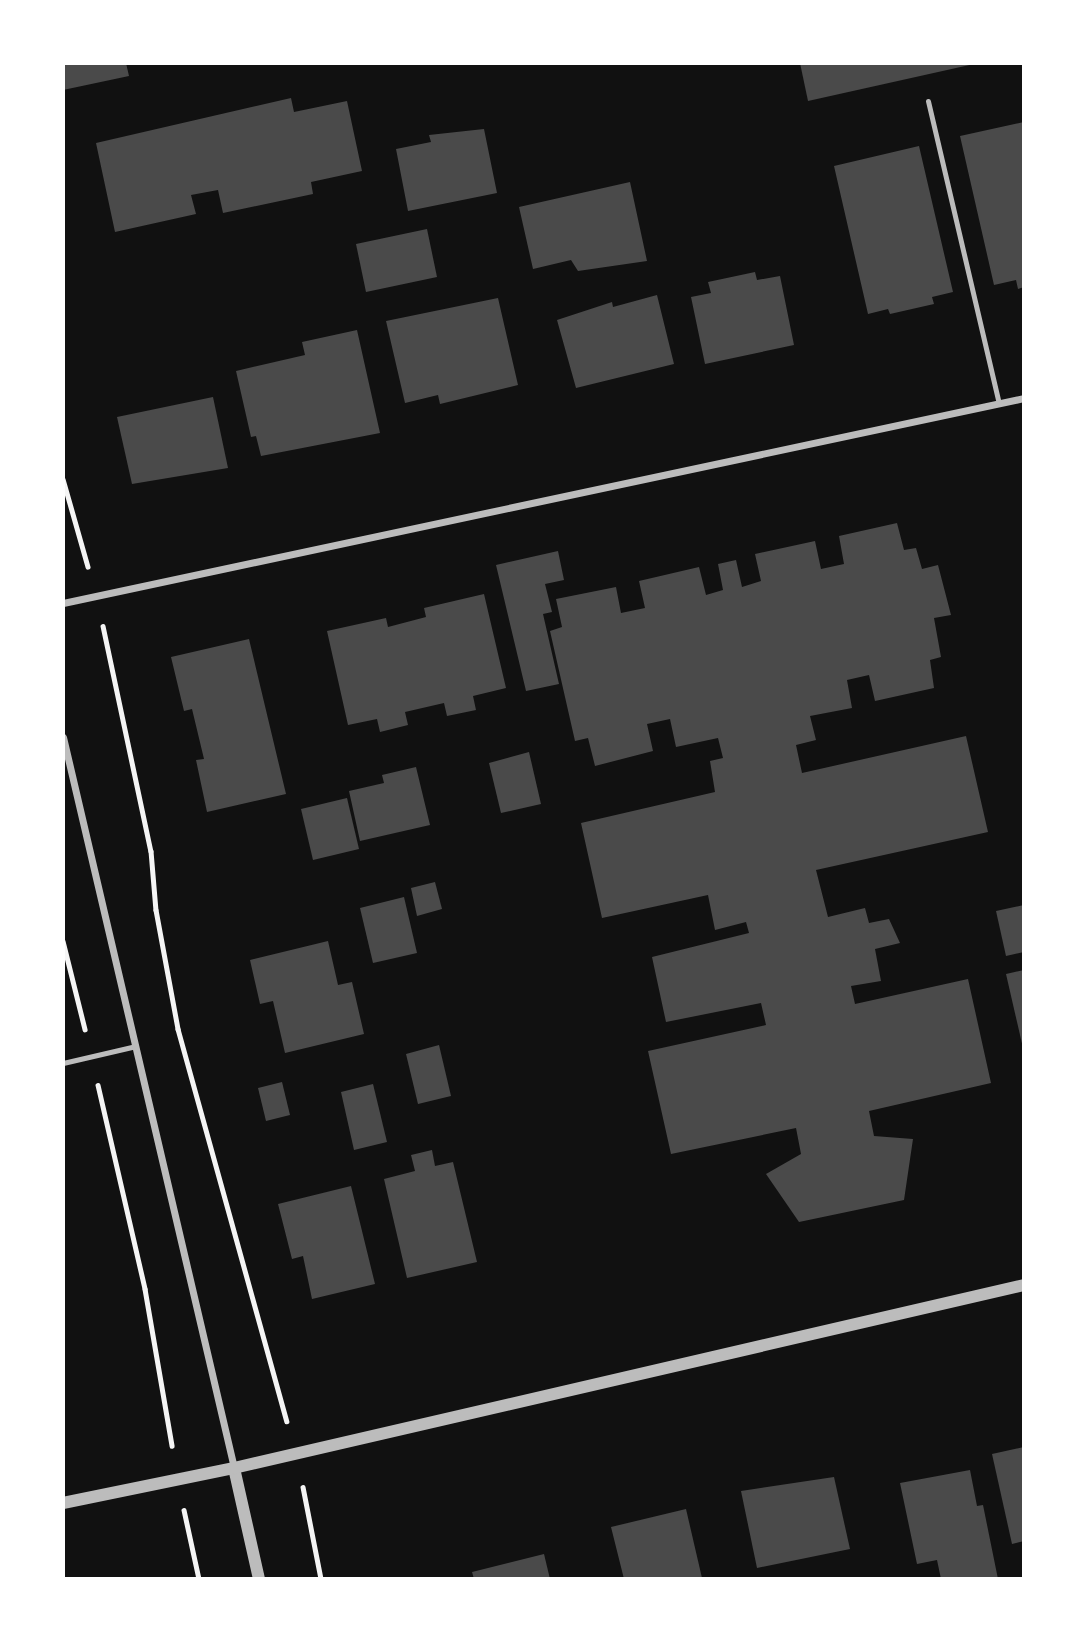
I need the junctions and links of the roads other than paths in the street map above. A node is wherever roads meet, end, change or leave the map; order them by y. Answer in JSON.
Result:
{"nodes":[{"id":1,"x":928,"y":101,"type":"dead end"},
{"id":2,"x":1024,"y":398,"type":"edge"},
{"id":3,"x":999,"y":404,"type":"junction"},
{"id":4,"x":63,"y":603,"type":"edge"},
{"id":5,"x":63,"y":737,"type":"edge"},
{"id":6,"x":136,"y":1046,"type":"junction"},
{"id":7,"x":63,"y":1063,"type":"edge"},
{"id":8,"x":1024,"y":1285,"type":"edge"},
{"id":9,"x":234,"y":1468,"type":"junction"},
{"id":10,"x":63,"y":1503,"type":"edge"},
{"id":11,"x":259,"y":1579,"type":"edge"}],
"edges":[{"from":1,"to":3,"type":"lane"},
{"from":2,"to":3,"type":"street"},
{"from":3,"to":4,"type":"street"},
{"from":5,"to":6,"type":"street"},
{"from":6,"to":7,"type":"lane"},
{"from":6,"to":9,"type":"street"},
{"from":8,"to":9,"type":"street"},
{"from":9,"to":10,"type":"street"},
{"from":9,"to":11,"type":"street"}]}
